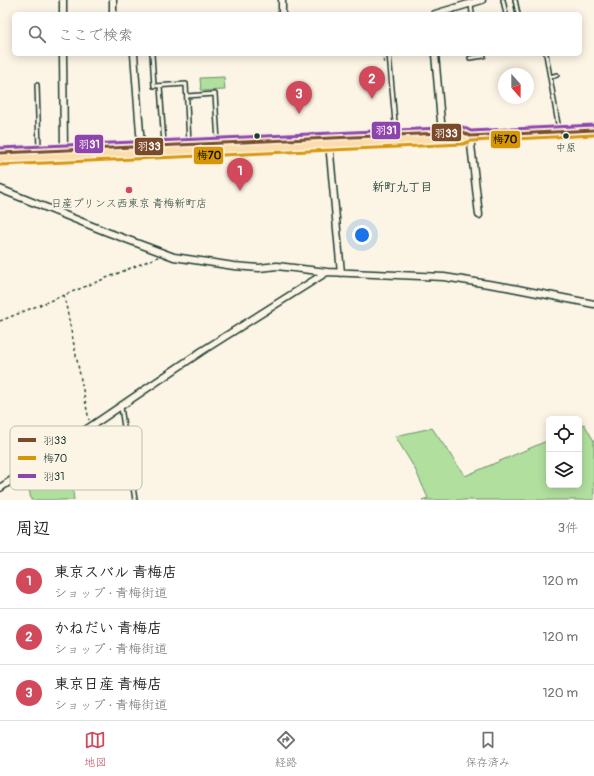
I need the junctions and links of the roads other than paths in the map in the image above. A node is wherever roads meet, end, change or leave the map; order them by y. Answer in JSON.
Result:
{"nodes":[{"id":1,"x":63,"y":0,"type":"edge"},
{"id":2,"x":113,"y":0,"type":"edge"},
{"id":3,"x":282,"y":0,"type":"edge"},
{"id":4,"x":482,"y":0,"type":"edge"},
{"id":5,"x":503,"y":0,"type":"edge"},
{"id":6,"x":515,"y":0,"type":"edge"},
{"id":7,"x":471,"y":3,"type":"junction"},
{"id":8,"x":63,"y":12,"type":"edge"},
{"id":9,"x":114,"y":12,"type":"edge"},
{"id":10,"x":282,"y":12,"type":"edge"},
{"id":11,"x":442,"y":12,"type":"edge"},
{"id":12,"x":472,"y":12,"type":"edge"},
{"id":13,"x":506,"y":12,"type":"edge"},
{"id":14,"x":518,"y":12,"type":"edge"},
{"id":15,"x":63,"y":56,"type":"edge"},
{"id":16,"x":134,"y":56,"type":"edge"},
{"id":17,"x":152,"y":56,"type":"edge"},
{"id":18,"x":389,"y":56,"type":"edge"},
{"id":19,"x":435,"y":56,"type":"edge"},
{"id":20,"x":475,"y":56,"type":"edge"},
{"id":21,"x":546,"y":56,"type":"edge"},
{"id":22,"x":470,"y":58,"type":"dead end"},
{"id":23,"x":558,"y":75,"type":"dead end"},
{"id":24,"x":550,"y":77,"type":"junction"},
{"id":25,"x":37,"y":85,"type":"dead end"},
{"id":26,"x":160,"y":86,"type":"junction"},
{"id":27,"x":187,"y":96,"type":"junction"},
{"id":28,"x":594,"y":130,"type":"edge"},
{"id":29,"x":560,"y":132,"type":"junction"},
{"id":30,"x":442,"y":133,"type":"junction"},
{"id":31,"x":396,"y":134,"type":"junction"},
{"id":32,"x":470,"y":136,"type":"junction"},
{"id":33,"x":329,"y":141,"type":"junction"},
{"id":34,"x":218,"y":143,"type":"junction"},
{"id":35,"x":190,"y":144,"type":"junction"},
{"id":36,"x":164,"y":145,"type":"junction"},
{"id":37,"x":141,"y":146,"type":"junction"},
{"id":38,"x":64,"y":149,"type":"junction"},
{"id":39,"x":39,"y":150,"type":"junction"},
{"id":40,"x":0,"y":153,"type":"edge"},
{"id":41,"x":0,"y":160,"type":"edge"},
{"id":42,"x":0,"y":189,"type":"edge"},
{"id":43,"x":479,"y":216,"type":"dead end"},
{"id":44,"x":327,"y":272,"type":"junction"},
{"id":45,"x":341,"y":273,"type":"junction"},
{"id":46,"x":594,"y":304,"type":"edge"},
{"id":47,"x":121,"y":407,"type":"junction"},
{"id":48,"x":94,"y":426,"type":"edge"},
{"id":49,"x":124,"y":426,"type":"edge"},
{"id":50,"x":10,"y":481,"type":"edge"},
{"id":51,"x":0,"y":488,"type":"edge"},
{"id":52,"x":133,"y":490,"type":"edge"},
{"id":53,"x":135,"y":500,"type":"edge"}],
"edges":[{"from":1,"to":8,"type":"street"},
{"from":2,"to":9,"type":"street"},
{"from":3,"to":10,"type":"street"},
{"from":4,"to":7,"type":"street"},
{"from":5,"to":13,"type":"lane"},
{"from":6,"to":14,"type":"lane"},
{"from":7,"to":11,"type":"street"},
{"from":7,"to":12,"type":"lane"},
{"from":15,"to":38,"type":"street"},
{"from":16,"to":37,"type":"street"},
{"from":17,"to":26,"type":"lane"},
{"from":18,"to":31,"type":"lane"},
{"from":19,"to":30,"type":"street"},
{"from":20,"to":22,"type":"lane"},
{"from":21,"to":24,"type":"lane"},
{"from":23,"to":24,"type":"lane"},
{"from":24,"to":29,"type":"lane"},
{"from":25,"to":39,"type":"lane"},
{"from":26,"to":27,"type":"lane"},
{"from":26,"to":36,"type":"lane"},
{"from":27,"to":34,"type":"lane"},
{"from":27,"to":35,"type":"lane"},
{"from":28,"to":29,"type":"main road"},
{"from":29,"to":32,"type":"main road"},
{"from":30,"to":31,"type":"main road"},
{"from":30,"to":32,"type":"main road"},
{"from":31,"to":33,"type":"main road"},
{"from":32,"to":33,"type":"main road"},
{"from":32,"to":43,"type":"street"},
{"from":33,"to":34,"type":"main road"},
{"from":33,"to":41,"type":"main road"},
{"from":33,"to":45,"type":"street"},
{"from":34,"to":35,"type":"main road"},
{"from":35,"to":36,"type":"main road"},
{"from":36,"to":37,"type":"main road"},
{"from":37,"to":38,"type":"main road"},
{"from":38,"to":39,"type":"main road"},
{"from":39,"to":40,"type":"main road"},
{"from":42,"to":44,"type":"street"},
{"from":44,"to":45,"type":"street"},
{"from":44,"to":47,"type":"street"},
{"from":45,"to":46,"type":"street"},
{"from":47,"to":48,"type":"street"},
{"from":47,"to":49,"type":"lane"},
{"from":50,"to":51,"type":"street"},
{"from":52,"to":53,"type":"lane"}]}
